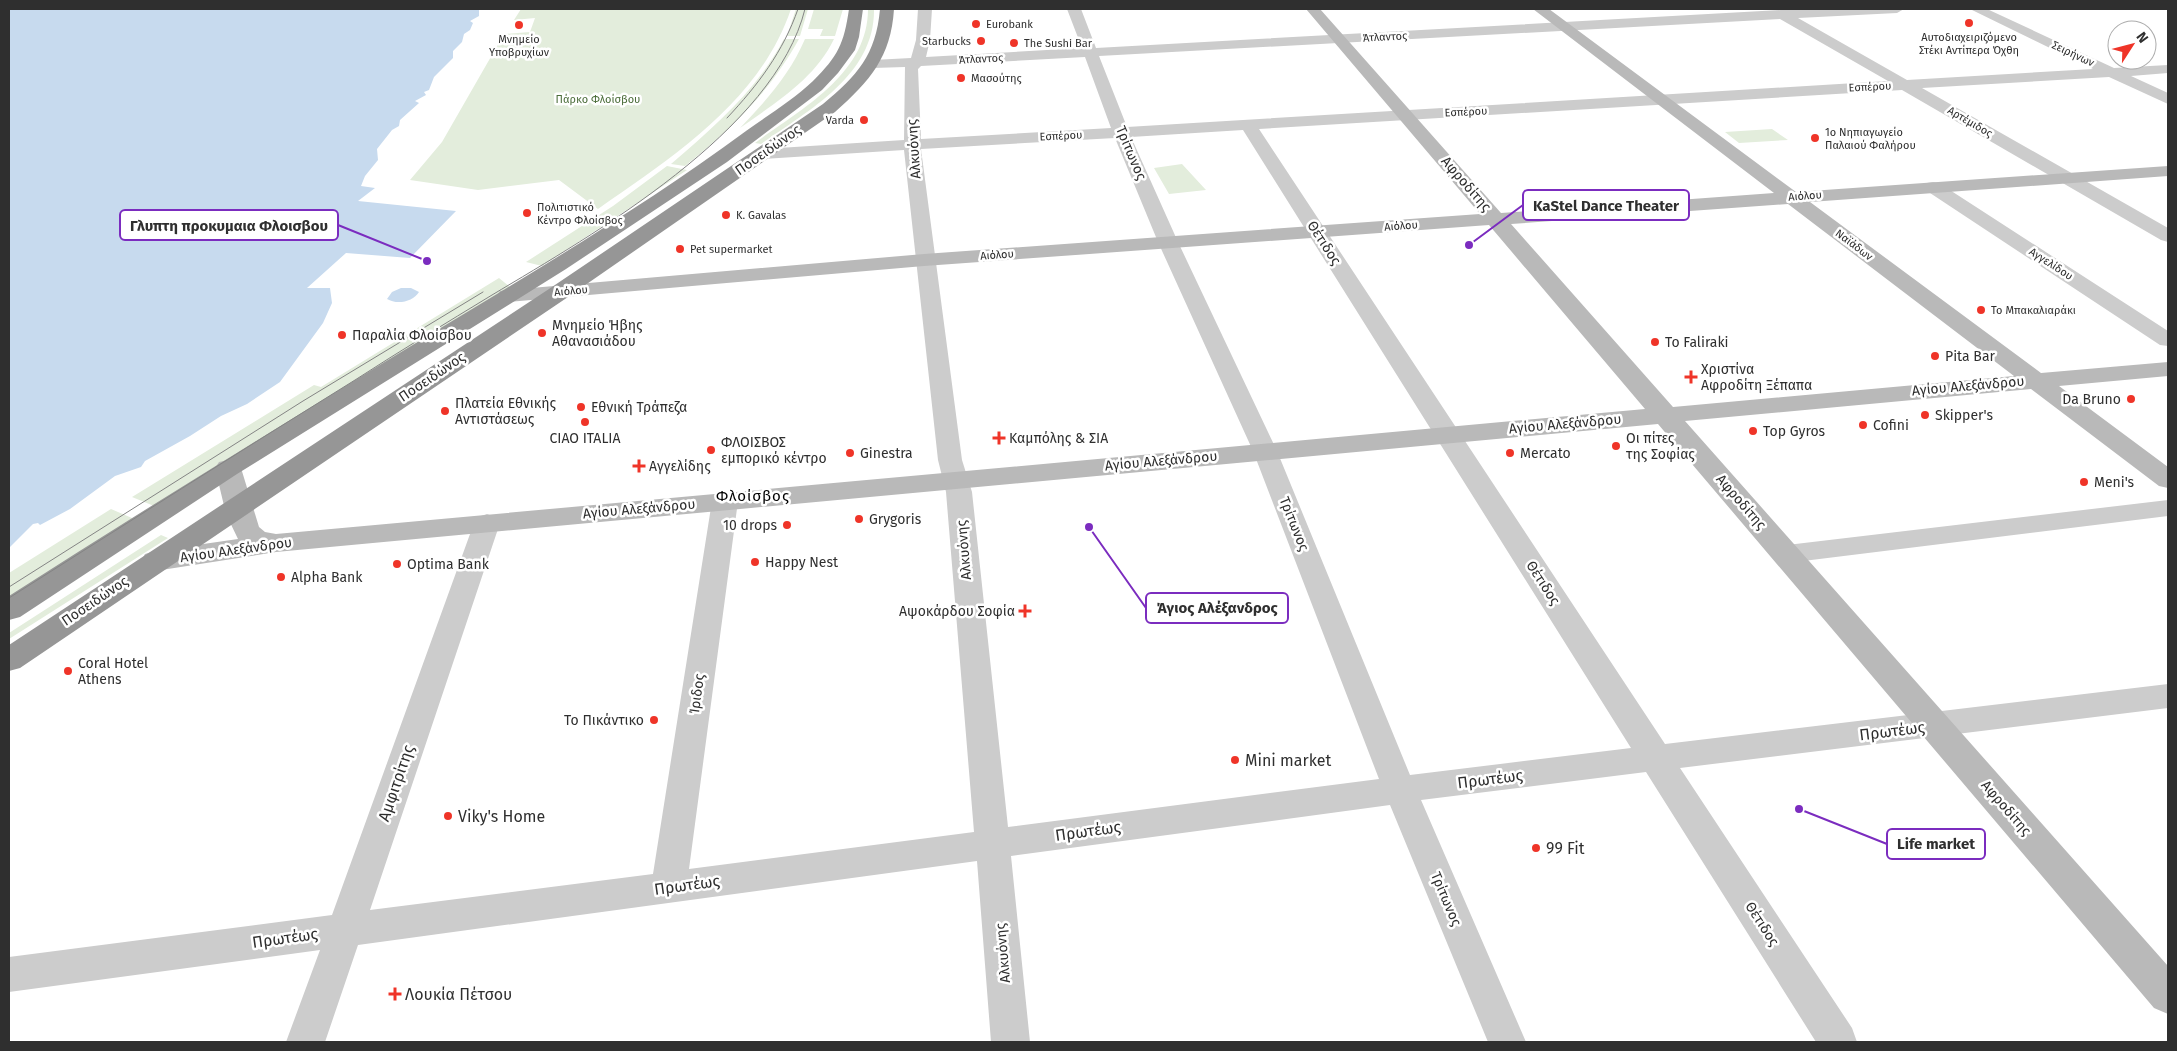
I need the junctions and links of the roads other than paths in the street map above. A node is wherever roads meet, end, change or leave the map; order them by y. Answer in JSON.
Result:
{"nodes":[{"id":1,"x":856,"y":9,"type":"edge"},
{"id":2,"x":887,"y":9,"type":"edge"},
{"id":3,"x":925,"y":9,"type":"edge"},
{"id":4,"x":1074,"y":9,"type":"edge"},
{"id":5,"x":1313,"y":9,"type":"edge"},
{"id":6,"x":1540,"y":9,"type":"edge"},
{"id":7,"x":1897,"y":9,"type":"edge"},
{"id":8,"x":1977,"y":9,"type":"edge"},
{"id":9,"x":1778,"y":12,"type":"edge"},
{"id":10,"x":1564,"y":27,"type":"junction"},
{"id":11,"x":1340,"y":39,"type":"junction"},
{"id":12,"x":1091,"y":53,"type":"junction"},
{"id":13,"x":917,"y":62,"type":"junction"},
{"id":14,"x":874,"y":64,"type":"junction"},
{"id":15,"x":2168,"y":69,"type":"edge"},
{"id":16,"x":2112,"y":73,"type":"junction"},
{"id":17,"x":1905,"y":85,"type":"junction"},
{"id":18,"x":2168,"y":99,"type":"edge"},
{"id":19,"x":1661,"y":100,"type":"junction"},
{"id":20,"x":1406,"y":115,"type":"junction"},
{"id":21,"x":1248,"y":125,"type":"junction"},
{"id":22,"x":1122,"y":132,"type":"junction"},
{"id":23,"x":912,"y":145,"type":"junction"},
{"id":24,"x":763,"y":154,"type":"junction"},
{"id":25,"x":2168,"y":171,"type":"edge"},
{"id":26,"x":2067,"y":178,"type":"junction"},
{"id":27,"x":1933,"y":187,"type":"junction"},
{"id":28,"x":1791,"y":197,"type":"junction"},
{"id":29,"x":1496,"y":219,"type":"junction"},
{"id":30,"x":1317,"y":232,"type":"junction"},
{"id":31,"x":2168,"y":236,"type":"edge"},
{"id":32,"x":1168,"y":242,"type":"junction"},
{"id":33,"x":924,"y":260,"type":"junction"},
{"id":34,"x":598,"y":266,"type":"junction"},
{"id":35,"x":634,"y":286,"type":"junction"},
{"id":36,"x":560,"y":292,"type":"junction"},
{"id":37,"x":508,"y":296,"type":"junction"},
{"id":38,"x":2168,"y":340,"type":"edge"},
{"id":39,"x":2168,"y":369,"type":"edge"},
{"id":40,"x":2034,"y":380,"type":"junction"},
{"id":41,"x":1665,"y":414,"type":"junction"},
{"id":42,"x":1447,"y":434,"type":"junction"},
{"id":43,"x":1265,"y":451,"type":"junction"},
{"id":44,"x":228,"y":468,"type":"junction"},
{"id":45,"x":954,"y":480,"type":"junction"},
{"id":46,"x":2168,"y":480,"type":"edge"},
{"id":47,"x":725,"y":501,"type":"junction"},
{"id":48,"x":239,"y":506,"type":"junction"},
{"id":49,"x":2168,"y":508,"type":"edge"},
{"id":50,"x":487,"y":523,"type":"junction"},
{"id":51,"x":276,"y":543,"type":"junction"},
{"id":52,"x":1786,"y":554,"type":"junction"},
{"id":53,"x":155,"y":561,"type":"junction"},
{"id":54,"x":9,"y":610,"type":"edge"},
{"id":55,"x":9,"y":660,"type":"edge"},
{"id":56,"x":2168,"y":696,"type":"edge"},
{"id":57,"x":1935,"y":726,"type":"junction"},
{"id":58,"x":1656,"y":758,"type":"junction"},
{"id":59,"x":1400,"y":790,"type":"junction"},
{"id":60,"x":992,"y":844,"type":"junction"},
{"id":61,"x":669,"y":887,"type":"junction"},
{"id":62,"x":344,"y":930,"type":"junction"},
{"id":63,"x":9,"y":975,"type":"edge"},
{"id":64,"x":2168,"y":995,"type":"edge"},
{"id":65,"x":306,"y":1042,"type":"edge"},
{"id":66,"x":1011,"y":1042,"type":"edge"},
{"id":67,"x":1507,"y":1042,"type":"edge"},
{"id":68,"x":1838,"y":1042,"type":"edge"}],
"edges":[{"from":1,"to":37,"type":"highway","name":"Ποσειδώνος"},
{"from":2,"to":14,"type":"highway","name":"Ποσειδώνος"},
{"from":3,"to":13,"type":"street"},
{"from":4,"to":12,"type":"street","name":"Τρίτωνος"},
{"from":5,"to":11,"type":"street","name":"Αφροδίτης"},
{"from":6,"to":10,"type":"street","name":"Ναϊάδων"},
{"from":7,"to":9,"type":"street","name":"Άτλαντος"},
{"from":8,"to":16,"type":"street","name":"Σειρήνων"},
{"from":9,"to":10,"type":"street","name":"Άτλαντος"},
{"from":9,"to":17,"type":"street","name":"Αρτέμιδος"},
{"from":10,"to":11,"type":"street","name":"Άτλαντος"},
{"from":10,"to":19,"type":"street","name":"Ναϊάδων"},
{"from":11,"to":12,"type":"street","name":"Άτλαντος"},
{"from":11,"to":20,"type":"street","name":"Αφροδίτης"},
{"from":12,"to":13,"type":"street","name":"Άτλαντος"},
{"from":12,"to":22,"type":"street","name":"Τρίτωνος"},
{"from":13,"to":14,"type":"street","name":"Άτλαντος"},
{"from":13,"to":23,"type":"street","name":"Αλκυόνης"},
{"from":14,"to":24,"type":"highway","name":"Ποσειδώνος"},
{"from":15,"to":16,"type":"street","name":"Εσπέρου"},
{"from":16,"to":17,"type":"street","name":"Εσπέρου"},
{"from":16,"to":18,"type":"street","name":"Σειρήνων"},
{"from":17,"to":19,"type":"street","name":"Εσπέρου"},
{"from":17,"to":26,"type":"street","name":"Αρτέμιδος"},
{"from":19,"to":20,"type":"street","name":"Εσπέρου"},
{"from":19,"to":28,"type":"street","name":"Ναϊάδων"},
{"from":20,"to":21,"type":"street","name":"Εσπέρου"},
{"from":20,"to":29,"type":"street","name":"Αφροδίτης"},
{"from":21,"to":22,"type":"street","name":"Εσπέρου"},
{"from":21,"to":30,"type":"street","name":"Θέτιδος"},
{"from":22,"to":23,"type":"street","name":"Εσπέρου"},
{"from":22,"to":32,"type":"street","name":"Τρίτωνος"},
{"from":23,"to":24,"type":"street","name":"Εσπέρου"},
{"from":23,"to":33,"type":"street","name":"Αλκυόνης"},
{"from":24,"to":34,"type":"highway","name":"Ποσειδώνος"},
{"from":25,"to":26,"type":"street","name":"Αιόλου"},
{"from":26,"to":27,"type":"street","name":"Αιόλου"},
{"from":26,"to":31,"type":"street","name":"Αρτέμιδος"},
{"from":27,"to":28,"type":"street","name":"Αιόλου"},
{"from":27,"to":38,"type":"street","name":"Αγγελίδου"},
{"from":28,"to":29,"type":"street","name":"Αιόλου"},
{"from":28,"to":40,"type":"street","name":"Ναϊάδων"},
{"from":29,"to":30,"type":"street","name":"Αιόλου"},
{"from":29,"to":41,"type":"street","name":"Αφροδίτης"},
{"from":30,"to":32,"type":"street","name":"Αιόλου"},
{"from":30,"to":42,"type":"street","name":"Θέτιδος"},
{"from":32,"to":33,"type":"street","name":"Αιόλου"},
{"from":32,"to":43,"type":"street","name":"Τρίτωνος"},
{"from":33,"to":35,"type":"street","name":"Αιόλου"},
{"from":33,"to":45,"type":"street","name":"Αλκυόνης"},
{"from":34,"to":35,"type":"street","name":"Αιόλου"},
{"from":34,"to":36,"type":"highway","name":"Ποσειδώνος"},
{"from":35,"to":36,"type":"street","name":"Αιόλου"},
{"from":36,"to":37,"type":"street","name":"Αιόλου"},
{"from":36,"to":48,"type":"highway","name":"Ποσειδώνος"},
{"from":37,"to":44,"type":"highway","name":"Ποσειδώνος"},
{"from":39,"to":40,"type":"street","name":"Αγίου Αλεξάνδρου"},
{"from":40,"to":41,"type":"street","name":"Αγίου Αλεξάνδρου"},
{"from":40,"to":46,"type":"street","name":"Ναϊάδων"},
{"from":41,"to":42,"type":"street","name":"Αγίου Αλεξάνδρου"},
{"from":41,"to":52,"type":"street","name":"Αφροδίτης"},
{"from":42,"to":43,"type":"street","name":"Αγίου Αλεξάνδρου"},
{"from":42,"to":58,"type":"street","name":"Θέτιδος"},
{"from":43,"to":45,"type":"street","name":"Αγίου Αλεξάνδρου"},
{"from":43,"to":59,"type":"street","name":"Τρίτωνος"},
{"from":44,"to":48,"type":"street"},
{"from":44,"to":54,"type":"highway","name":"Ποσειδώνος"},
{"from":45,"to":47,"type":"street","name":"Αγίου Αλεξάνδρου"},
{"from":45,"to":60,"type":"street","name":"Αλκυόνης"},
{"from":47,"to":50,"type":"street","name":"Αγίου Αλεξάνδρου"},
{"from":47,"to":61,"type":"street","name":"Ίριδος"},
{"from":48,"to":51,"type":"street"},
{"from":48,"to":53,"type":"highway","name":"Ποσειδώνος"},
{"from":49,"to":52,"type":"street"},
{"from":50,"to":51,"type":"street","name":"Αγίου Αλεξάνδρου"},
{"from":50,"to":62,"type":"street","name":"Αμφιτρίτης"},
{"from":51,"to":53,"type":"street","name":"Αγίου Αλεξάνδρου"},
{"from":52,"to":57,"type":"street","name":"Αφροδίτης"},
{"from":53,"to":55,"type":"highway","name":"Ποσειδώνος"},
{"from":56,"to":57,"type":"street","name":"Πρωτέως"},
{"from":57,"to":58,"type":"street","name":"Πρωτέως"},
{"from":57,"to":64,"type":"street","name":"Αφροδίτης"},
{"from":58,"to":59,"type":"street","name":"Πρωτέως"},
{"from":58,"to":68,"type":"street","name":"Θέτιδος"},
{"from":59,"to":60,"type":"street","name":"Πρωτέως"},
{"from":59,"to":67,"type":"street","name":"Τρίτωνος"},
{"from":60,"to":61,"type":"street","name":"Πρωτέως"},
{"from":60,"to":66,"type":"street","name":"Αλκυόνης"},
{"from":61,"to":62,"type":"street","name":"Πρωτέως"},
{"from":62,"to":63,"type":"street","name":"Πρωτέως"},
{"from":62,"to":65,"type":"street","name":"Αμφιτρίτης"}]}
